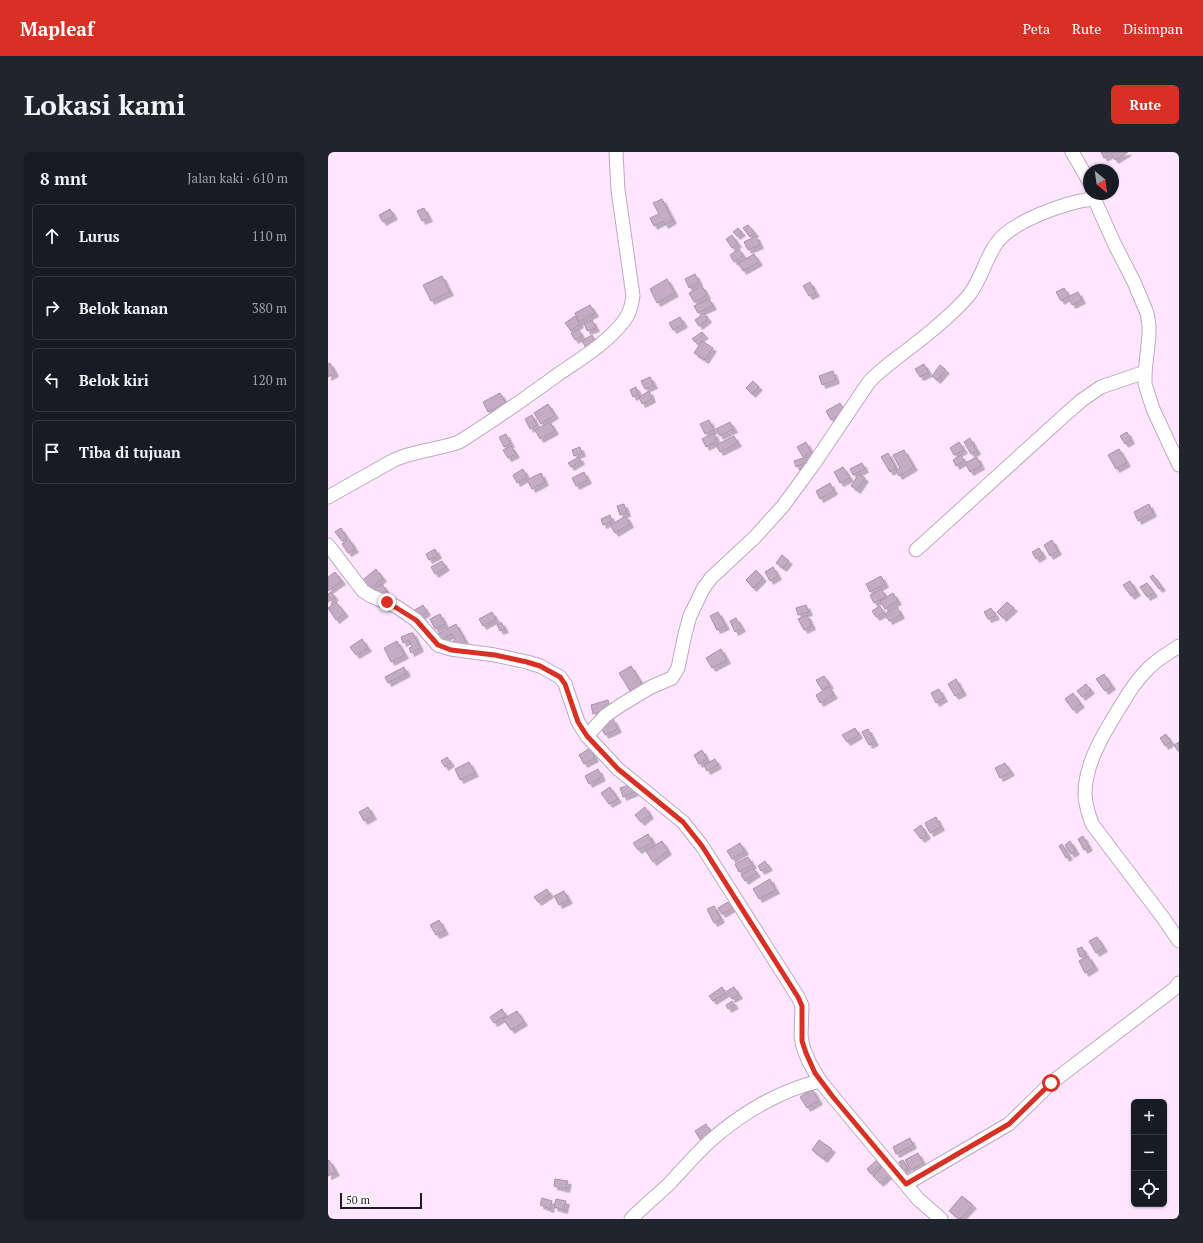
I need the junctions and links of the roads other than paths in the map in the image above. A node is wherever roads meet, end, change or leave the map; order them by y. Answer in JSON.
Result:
{"nodes":[{"id":1,"x":616,"y":152,"type":"edge"},
{"id":2,"x":1072,"y":152,"type":"edge"},
{"id":3,"x":1083,"y":171,"type":"edge"},
{"id":4,"x":1083,"y":199,"type":"edge"},
{"id":5,"x":1094,"y":200,"type":"edge"},
{"id":6,"x":1145,"y":372,"type":"junction"},
{"id":7,"x":1179,"y":465,"type":"edge"},
{"id":8,"x":328,"y":497,"type":"edge"},
{"id":9,"x":328,"y":545,"type":"edge"},
{"id":10,"x":916,"y":550,"type":"dead end"},
{"id":11,"x":1179,"y":646,"type":"edge"},
{"id":12,"x":587,"y":736,"type":"junction"},
{"id":13,"x":1179,"y":941,"type":"edge"},
{"id":14,"x":1179,"y":983,"type":"edge"},
{"id":15,"x":820,"y":1081,"type":"junction"},
{"id":16,"x":906,"y":1184,"type":"junction"},
{"id":17,"x":631,"y":1219,"type":"edge"},
{"id":18,"x":942,"y":1219,"type":"edge"}],
"edges":[{"from":1,"to":8,"type":"street"},
{"from":2,"to":3,"type":"street"},
{"from":4,"to":12,"type":"street"},
{"from":5,"to":6,"type":"street"},
{"from":6,"to":7,"type":"street"},
{"from":6,"to":10,"type":"street"},
{"from":9,"to":12,"type":"street"},
{"from":11,"to":13,"type":"street"},
{"from":12,"to":15,"type":"street"},
{"from":14,"to":16,"type":"street"},
{"from":15,"to":16,"type":"street"},
{"from":15,"to":17,"type":"street"},
{"from":16,"to":18,"type":"street"}]}
